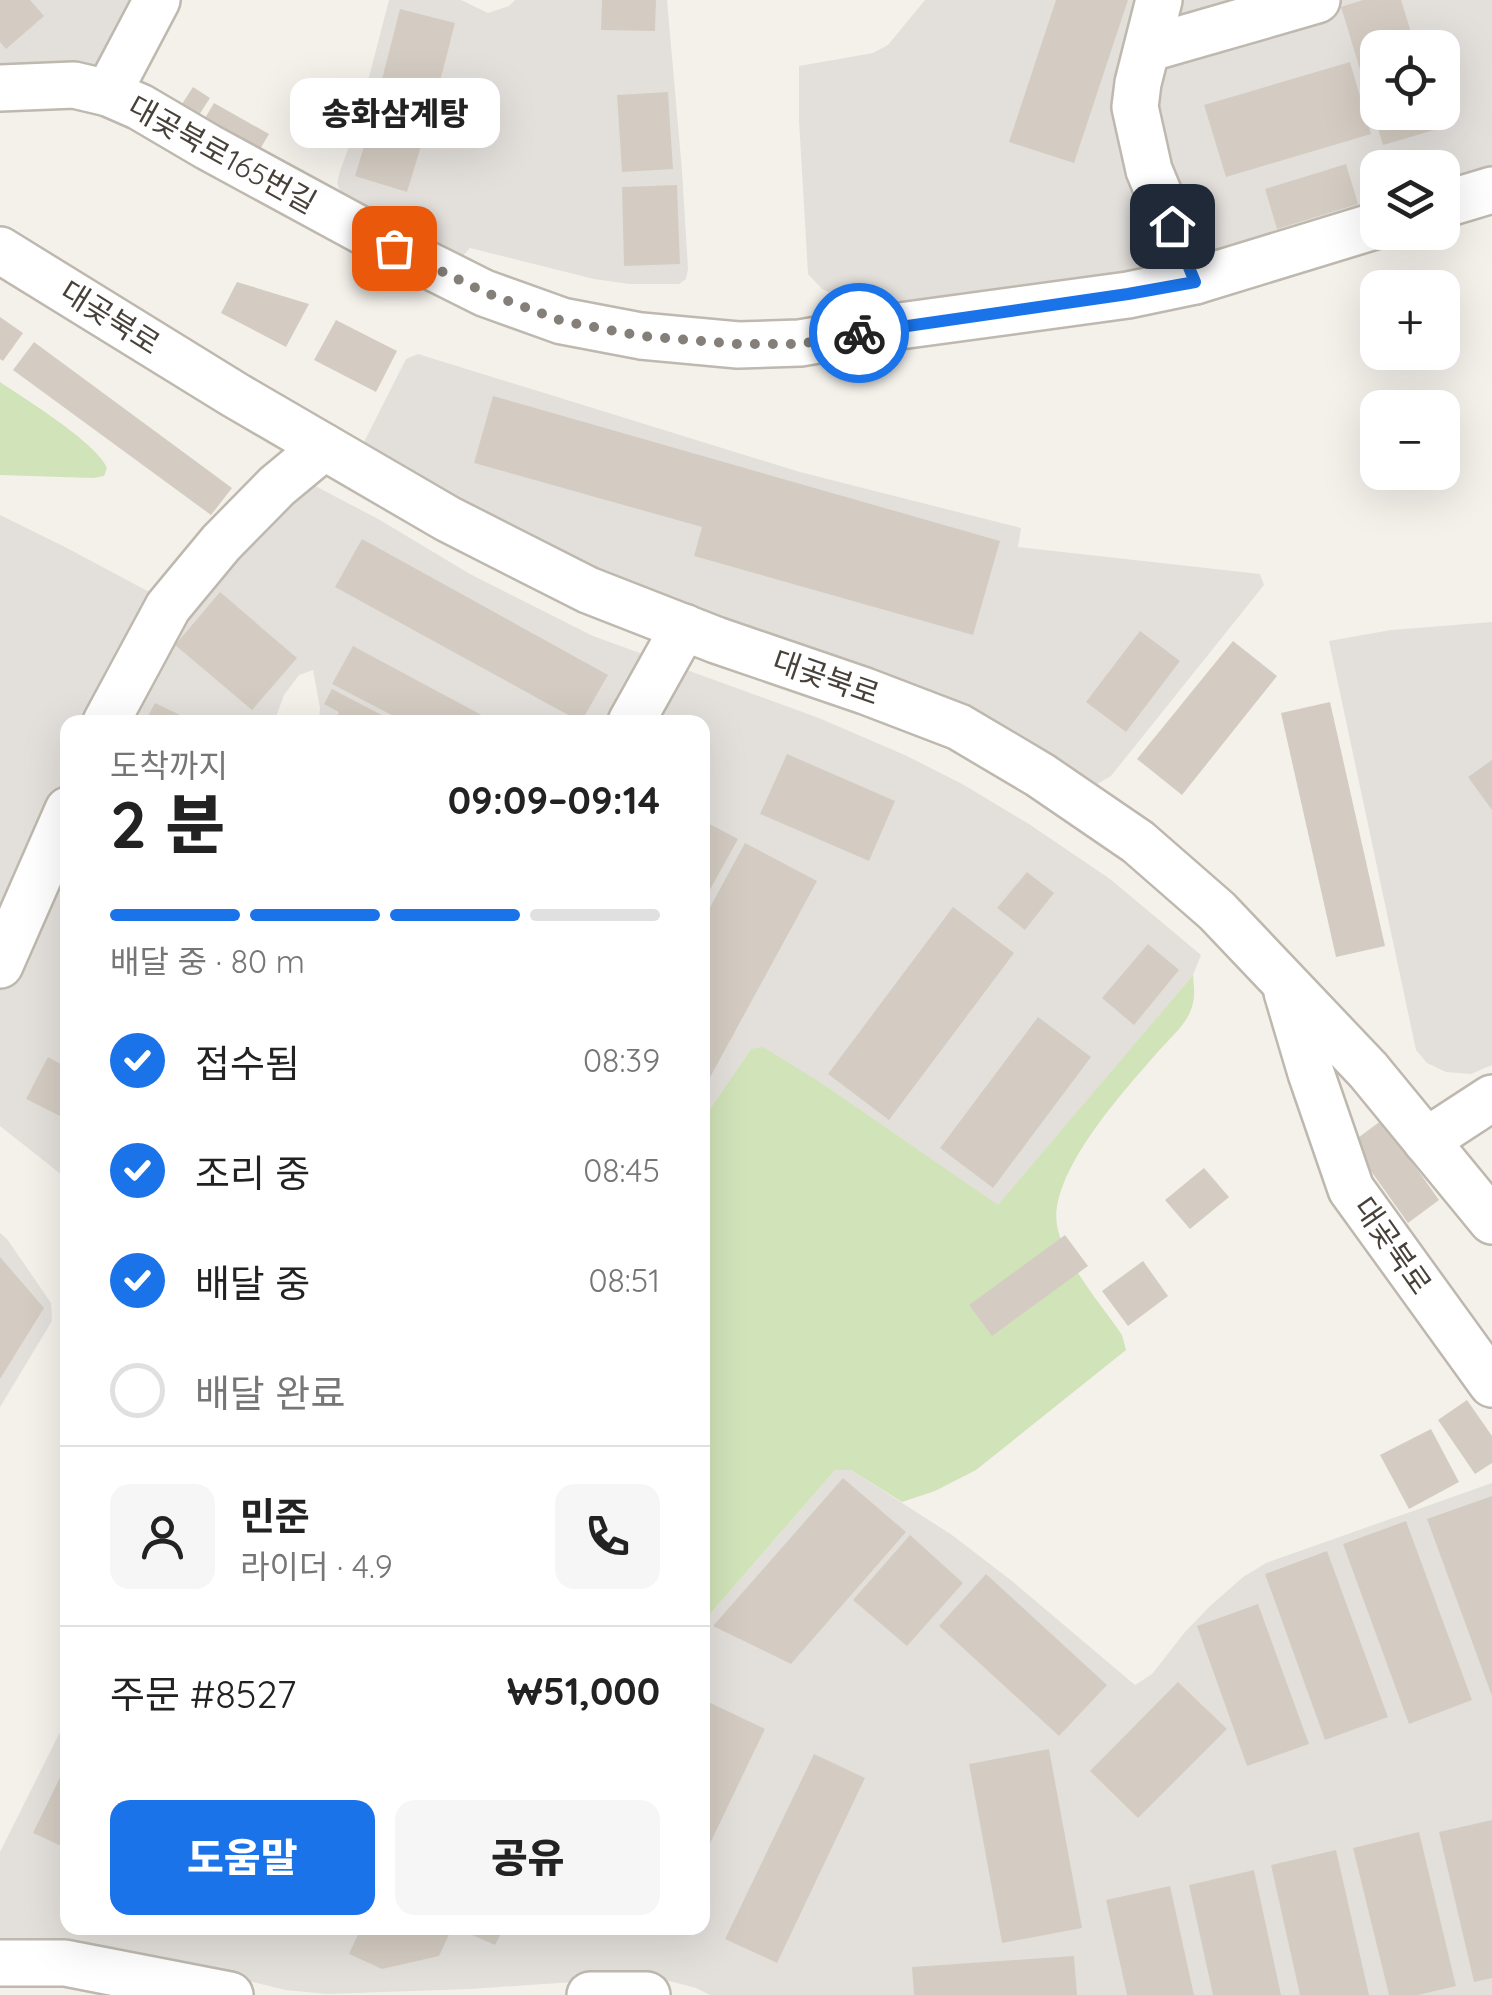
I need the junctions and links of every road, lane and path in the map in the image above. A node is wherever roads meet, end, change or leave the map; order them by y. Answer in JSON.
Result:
{"nodes":[{"id":1,"x":157,"y":0,"type":"edge"},
{"id":2,"x":1159,"y":0,"type":"edge"},
{"id":3,"x":1318,"y":0,"type":"edge"},
{"id":4,"x":1147,"y":49,"type":"junction"},
{"id":5,"x":0,"y":88,"type":"edge"},
{"id":6,"x":108,"y":93,"type":"junction"},
{"id":7,"x":1492,"y":190,"type":"edge"},
{"id":8,"x":1460,"y":200,"type":"edge"},
{"id":9,"x":1360,"y":231,"type":"edge"},
{"id":10,"x":0,"y":250,"type":"edge"},
{"id":11,"x":1195,"y":282,"type":"junction"},
{"id":12,"x":324,"y":448,"type":"junction"},
{"id":13,"x":684,"y":627,"type":"junction"},
{"id":14,"x":110,"y":715,"type":"edge"},
{"id":15,"x":634,"y":715,"type":"edge"},
{"id":16,"x":60,"y":828,"type":"edge"},
{"id":17,"x":0,"y":964,"type":"edge"},
{"id":18,"x":1283,"y":980,"type":"junction"},
{"id":19,"x":1492,"y":1098,"type":"edge"},
{"id":20,"x":1426,"y":1141,"type":"junction"},
{"id":21,"x":1492,"y":1220,"type":"edge"},
{"id":22,"x":1492,"y":1384,"type":"edge"},
{"id":23,"x":0,"y":1963,"type":"edge"},
{"id":24,"x":211,"y":1993,"type":"edge"},
{"id":25,"x":590,"y":1995,"type":"edge"},
{"id":26,"x":648,"y":1995,"type":"edge"}],
"edges":[{"from":1,"to":6,"type":"street","name":"대곶북로165번길"},
{"from":2,"to":4,"type":"street"},
{"from":3,"to":4,"type":"street"},
{"from":4,"to":11,"type":"street"},
{"from":5,"to":6,"type":"street","name":"대곶북로165번길"},
{"from":6,"to":11,"type":"street","name":"대곶북로165번길"},
{"from":7,"to":8,"type":"street"},
{"from":9,"to":11,"type":"street","name":"대곶북로165번길"},
{"from":10,"to":12,"type":"street","name":"대곶북로"},
{"from":12,"to":13,"type":"street","name":"대곶북로"},
{"from":12,"to":14,"type":"street"},
{"from":13,"to":15,"type":"street"},
{"from":13,"to":18,"type":"street","name":"대곶북로"},
{"from":16,"to":17,"type":"street"},
{"from":18,"to":20,"type":"street","name":"대곶북로"},
{"from":18,"to":22,"type":"street","name":"대곶북로"},
{"from":19,"to":20,"type":"street"},
{"from":20,"to":21,"type":"street","name":"대곶북로"},
{"from":23,"to":24,"type":"street"},
{"from":25,"to":26,"type":"street"}]}
